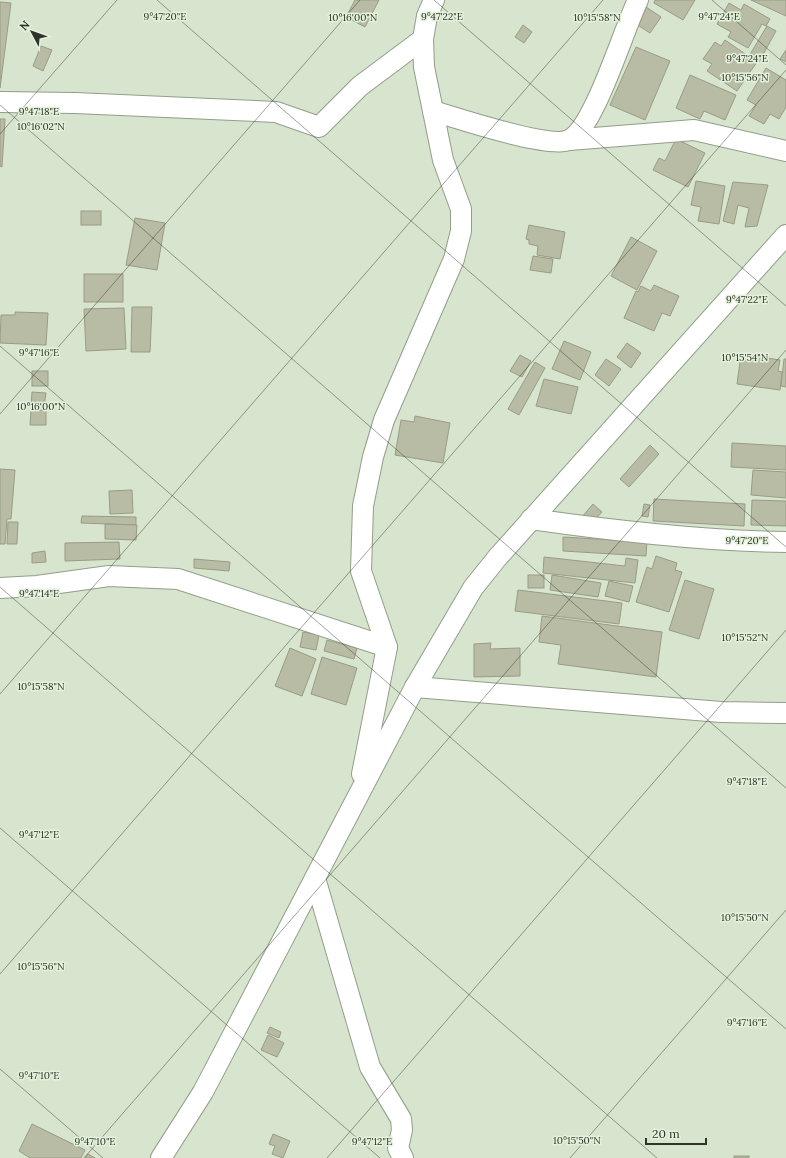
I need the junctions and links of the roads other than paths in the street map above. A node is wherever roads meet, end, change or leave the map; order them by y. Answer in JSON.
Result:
{"nodes":[{"id":1,"x":434,"y":0,"type":"edge"},
{"id":2,"x":638,"y":0,"type":"edge"},
{"id":3,"x":423,"y":39,"type":"junction"},
{"id":4,"x":0,"y":102,"type":"edge"},
{"id":5,"x":433,"y":111,"type":"junction"},
{"id":6,"x":569,"y":140,"type":"junction"},
{"id":7,"x":786,"y":151,"type":"edge"},
{"id":8,"x":786,"y":235,"type":"edge"},
{"id":9,"x":531,"y":519,"type":"junction"},
{"id":10,"x":786,"y":542,"type":"edge"},
{"id":11,"x":0,"y":588,"type":"edge"},
{"id":12,"x":387,"y":647,"type":"junction"},
{"id":13,"x":415,"y":687,"type":"junction"},
{"id":14,"x":786,"y":713,"type":"edge"},
{"id":15,"x":358,"y":796,"type":"junction"},
{"id":16,"x":315,"y":878,"type":"junction"},
{"id":17,"x":161,"y":1158,"type":"edge"},
{"id":18,"x":403,"y":1158,"type":"edge"}],
"edges":[{"from":1,"to":3,"type":"street"},
{"from":2,"to":6,"type":"street"},
{"from":3,"to":4,"type":"street"},
{"from":3,"to":5,"type":"street"},
{"from":5,"to":6,"type":"street"},
{"from":5,"to":12,"type":"street"},
{"from":6,"to":7,"type":"street"},
{"from":8,"to":9,"type":"street"},
{"from":9,"to":10,"type":"street"},
{"from":9,"to":13,"type":"street"},
{"from":11,"to":12,"type":"street"},
{"from":12,"to":15,"type":"street"},
{"from":13,"to":14,"type":"street"},
{"from":13,"to":15,"type":"street"},
{"from":15,"to":16,"type":"street"},
{"from":16,"to":17,"type":"street"},
{"from":16,"to":18,"type":"street"}]}
